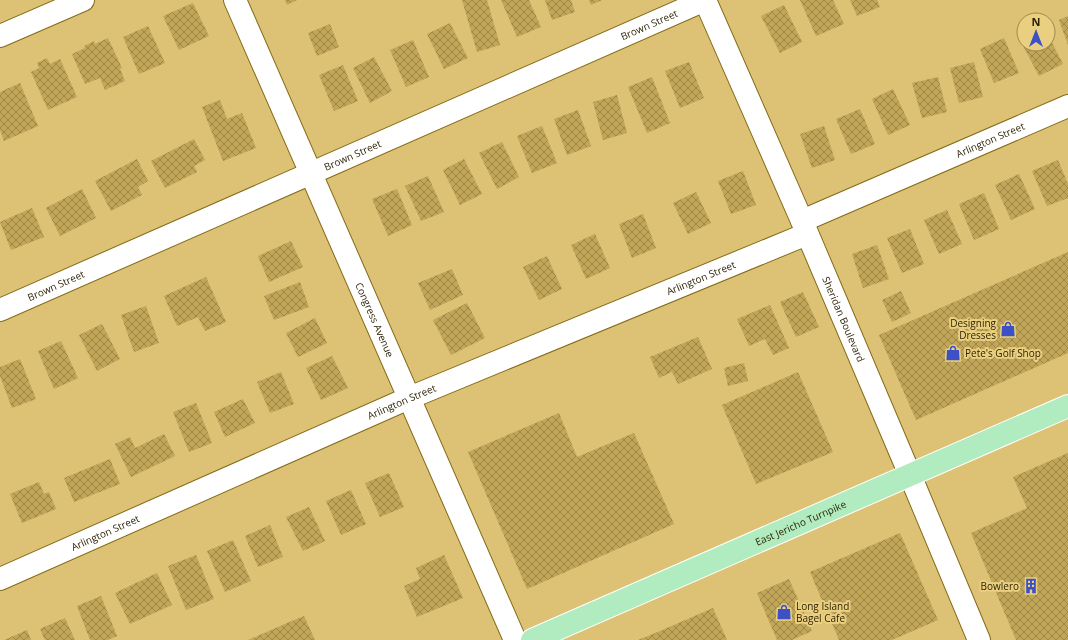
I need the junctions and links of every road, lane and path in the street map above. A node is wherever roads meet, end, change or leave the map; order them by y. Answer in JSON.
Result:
{"nodes":[{"id":1,"x":83,"y":0,"type":"edge"},
{"id":2,"x":235,"y":0,"type":"edge"},
{"id":3,"x":705,"y":0,"type":"edge"},
{"id":4,"x":0,"y":36,"type":"edge"},
{"id":5,"x":1068,"y":106,"type":"edge"},
{"id":6,"x":311,"y":174,"type":"junction"},
{"id":7,"x":805,"y":228,"type":"junction"},
{"id":8,"x":0,"y":310,"type":"edge"},
{"id":9,"x":409,"y":398,"type":"junction"},
{"id":10,"x":1068,"y":406,"type":"edge"},
{"id":11,"x":910,"y":475,"type":"junction"},
{"id":12,"x":0,"y":579,"type":"edge"},
{"id":13,"x":515,"y":640,"type":"edge"},
{"id":14,"x":532,"y":640,"type":"edge"},
{"id":15,"x":979,"y":640,"type":"edge"}],
"edges":[{"from":1,"to":4,"type":"street"},
{"from":2,"to":6,"type":"street","name":"Congress Avenue"},
{"from":3,"to":6,"type":"street","name":"Brown Street"},
{"from":3,"to":7,"type":"street","name":"Sheridan Boulevard"},
{"from":5,"to":7,"type":"street","name":"Arlington Street"},
{"from":6,"to":8,"type":"street","name":"Brown Street"},
{"from":6,"to":9,"type":"street","name":"Congress Avenue"},
{"from":7,"to":9,"type":"street","name":"Arlington Street"},
{"from":7,"to":11,"type":"street","name":"Sheridan Boulevard"},
{"from":9,"to":12,"type":"street","name":"Arlington Street"},
{"from":9,"to":13,"type":"street","name":"Congress Avenue"},
{"from":10,"to":11,"type":"main road","name":"East Jericho Turnpike"},
{"from":11,"to":14,"type":"main road","name":"East Jericho Turnpike"},
{"from":11,"to":15,"type":"street","name":"Sheridan Boulevard"}]}
